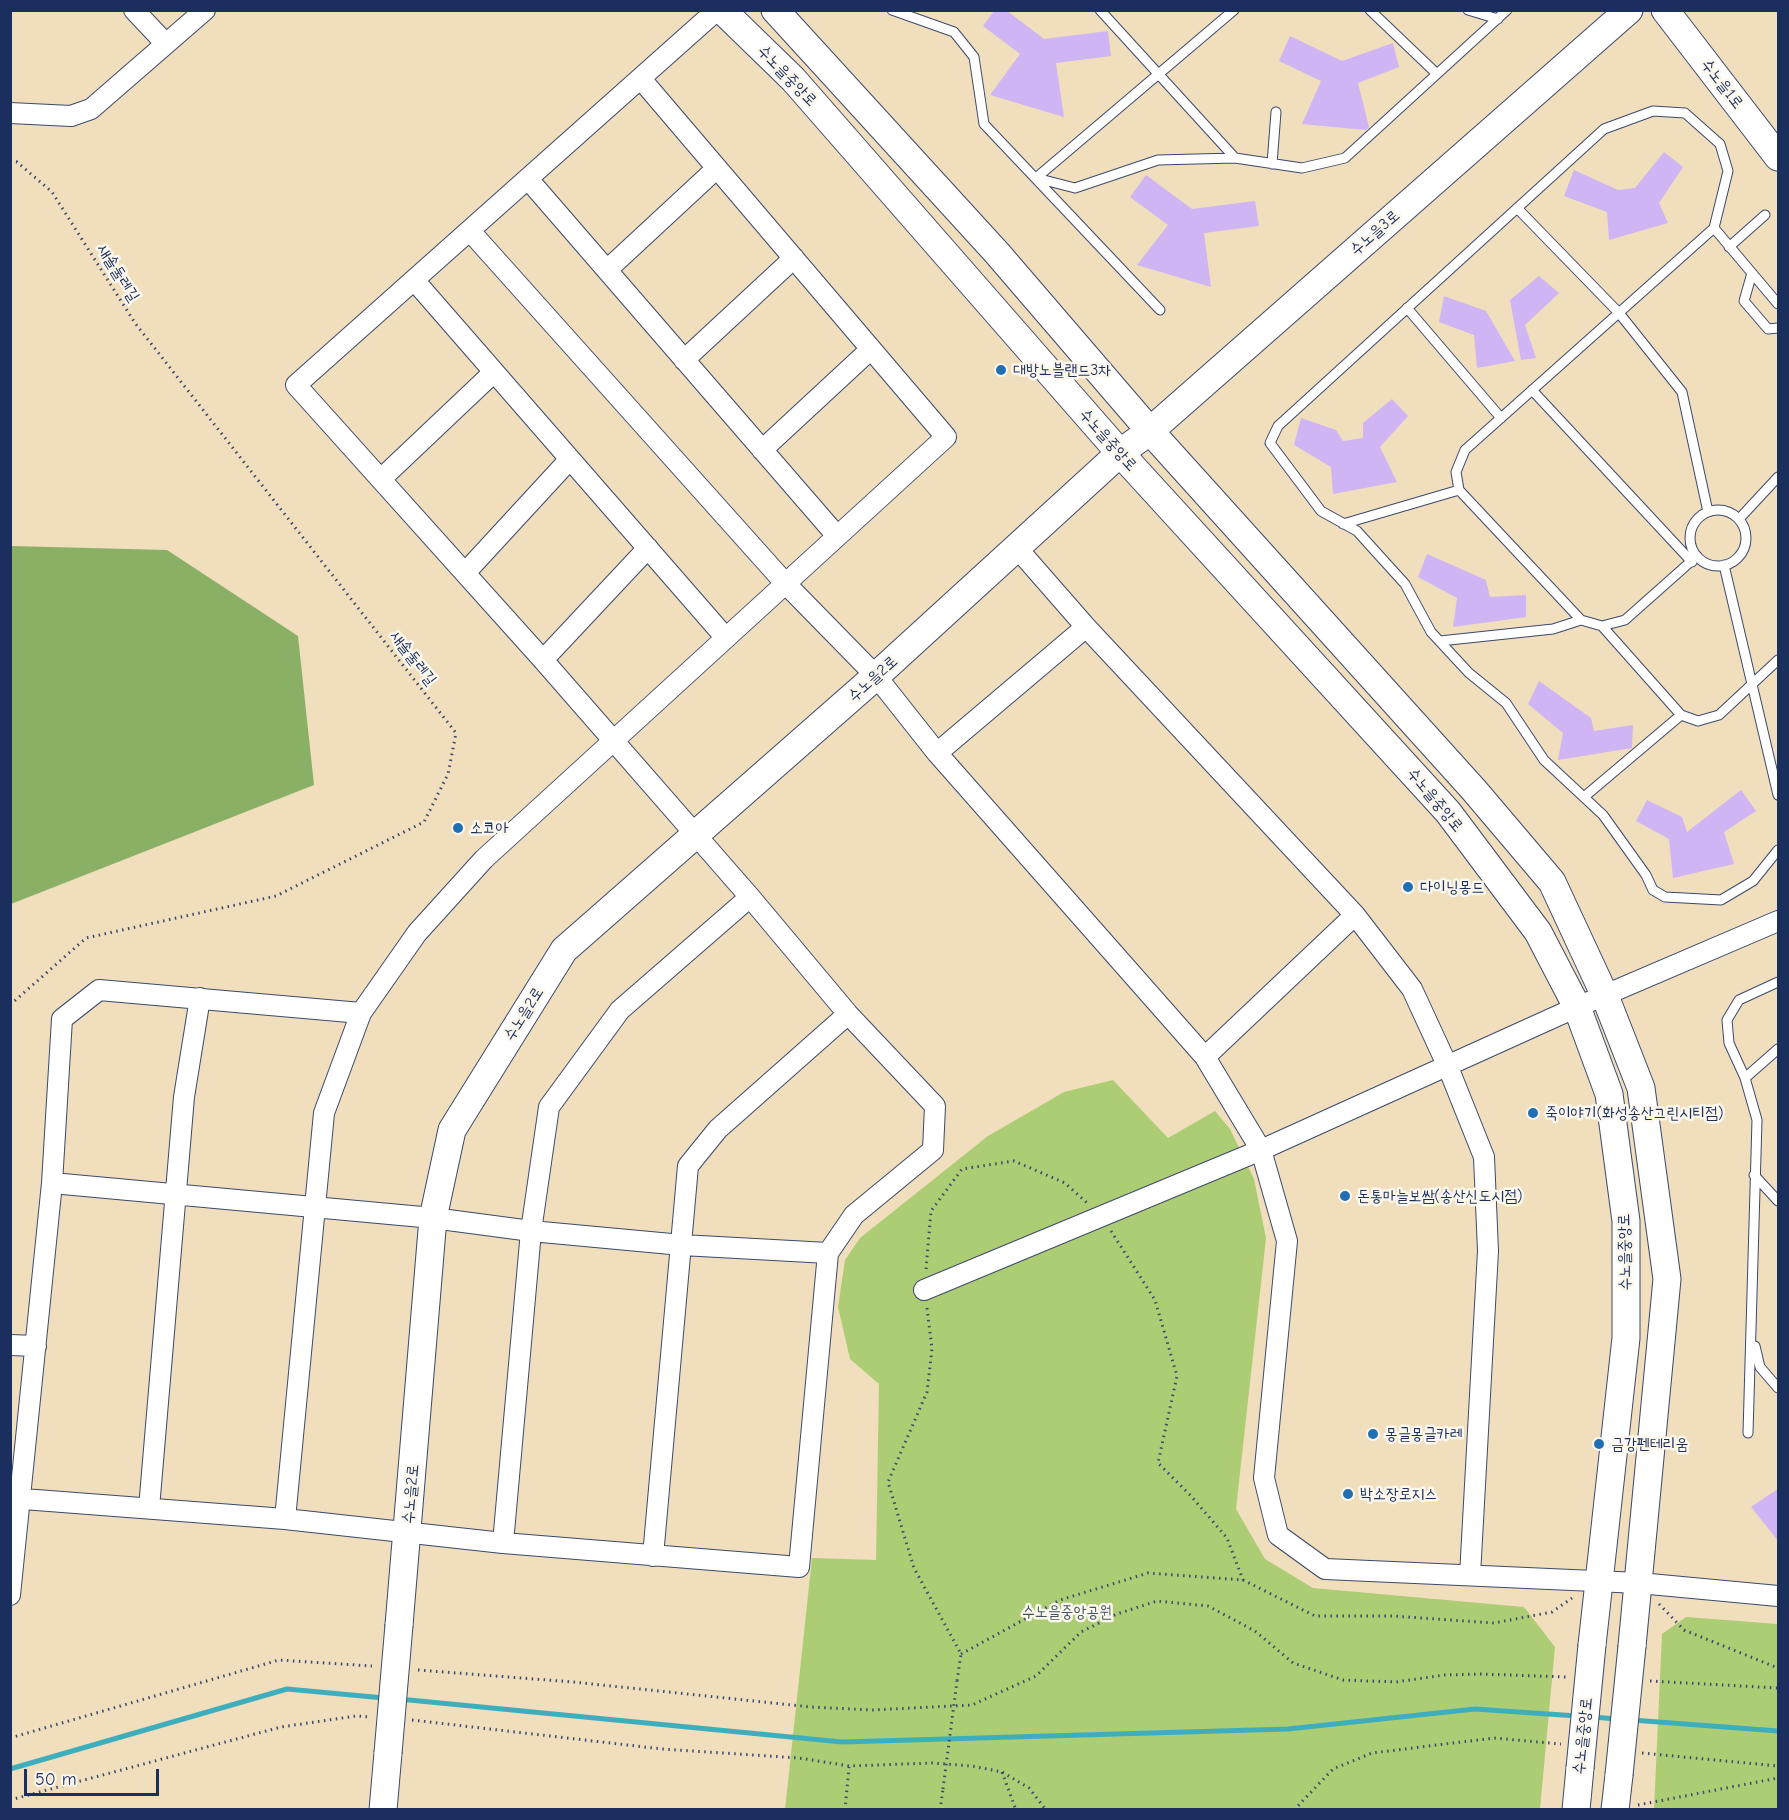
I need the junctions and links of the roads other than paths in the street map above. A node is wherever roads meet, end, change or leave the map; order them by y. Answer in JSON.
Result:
{"nodes":[{"id":1,"x":134,"y":10,"type":"edge"},
{"id":2,"x":205,"y":10,"type":"edge"},
{"id":3,"x":719,"y":10,"type":"edge"},
{"id":4,"x":775,"y":10,"type":"edge"},
{"id":5,"x":892,"y":10,"type":"edge"},
{"id":6,"x":1100,"y":10,"type":"edge"},
{"id":7,"x":1234,"y":10,"type":"edge"},
{"id":8,"x":1370,"y":10,"type":"edge"},
{"id":9,"x":1468,"y":10,"type":"edge"},
{"id":10,"x":1507,"y":10,"type":"edge"},
{"id":11,"x":1629,"y":10,"type":"edge"},
{"id":12,"x":1665,"y":10,"type":"edge"},
{"id":13,"x":1498,"y":19,"type":"junction"},
{"id":14,"x":166,"y":44,"type":"junction"},
{"id":15,"x":1437,"y":74,"type":"junction"},
{"id":16,"x":1158,"y":76,"type":"junction"},
{"id":17,"x":641,"y":79,"type":"junction"},
{"id":18,"x":1276,"y":112,"type":"dead end"},
{"id":19,"x":10,"y":113,"type":"edge"},
{"id":20,"x":1779,"y":157,"type":"edge"},
{"id":21,"x":1235,"y":158,"type":"junction"},
{"id":22,"x":1272,"y":164,"type":"junction"},
{"id":23,"x":717,"y":168,"type":"junction"},
{"id":24,"x":1036,"y":178,"type":"junction"},
{"id":25,"x":528,"y":179,"type":"junction"},
{"id":26,"x":1517,"y":208,"type":"junction"},
{"id":27,"x":1765,"y":215,"type":"dead end"},
{"id":28,"x":1714,"y":228,"type":"junction"},
{"id":29,"x":470,"y":231,"type":"junction"},
{"id":30,"x":1729,"y":247,"type":"junction"},
{"id":31,"x":794,"y":258,"type":"junction"},
{"id":32,"x":607,"y":270,"type":"junction"},
{"id":33,"x":1752,"y":273,"type":"junction"},
{"id":34,"x":414,"y":280,"type":"junction"},
{"id":35,"x":1779,"y":304,"type":"edge"},
{"id":36,"x":1407,"y":308,"type":"junction"},
{"id":37,"x":1160,"y":310,"type":"dead end"},
{"id":38,"x":1619,"y":313,"type":"junction"},
{"id":39,"x":1779,"y":328,"type":"edge"},
{"id":40,"x":871,"y":348,"type":"junction"},
{"id":41,"x":684,"y":360,"type":"junction"},
{"id":42,"x":494,"y":372,"type":"junction"},
{"id":43,"x":1532,"y":390,"type":"junction"},
{"id":44,"x":1501,"y":418,"type":"junction"},
{"id":45,"x":1150,"y":431,"type":"junction"},
{"id":46,"x":762,"y":450,"type":"junction"},
{"id":47,"x":1120,"y":453,"type":"junction"},
{"id":48,"x":570,"y":459,"type":"junction"},
{"id":49,"x":1779,"y":477,"type":"edge"},
{"id":50,"x":381,"y":479,"type":"junction"},
{"id":51,"x":1460,"y":490,"type":"junction"},
{"id":52,"x":1708,"y":512,"type":"junction"},
{"id":53,"x":1739,"y":519,"type":"junction"},
{"id":54,"x":1343,"y":524,"type":"junction"},
{"id":55,"x":837,"y":536,"type":"junction"},
{"id":56,"x":648,"y":548,"type":"junction"},
{"id":57,"x":1017,"y":548,"type":"junction"},
{"id":58,"x":1695,"y":559,"type":"junction"},
{"id":59,"x":1724,"y":565,"type":"junction"},
{"id":60,"x":465,"y":573,"type":"junction"},
{"id":61,"x":784,"y":583,"type":"junction"},
{"id":62,"x":1581,"y":620,"type":"junction"},
{"id":63,"x":1602,"y":626,"type":"junction"},
{"id":64,"x":1086,"y":627,"type":"junction"},
{"id":65,"x":725,"y":637,"type":"junction"},
{"id":66,"x":1440,"y":641,"type":"junction"},
{"id":67,"x":543,"y":660,"type":"junction"},
{"id":68,"x":1779,"y":660,"type":"edge"},
{"id":69,"x":876,"y":676,"type":"junction"},
{"id":70,"x":1751,"y":686,"type":"junction"},
{"id":71,"x":1681,"y":715,"type":"junction"},
{"id":72,"x":612,"y":740,"type":"junction"},
{"id":73,"x":937,"y":753,"type":"junction"},
{"id":74,"x":1779,"y":795,"type":"edge"},
{"id":75,"x":1584,"y":797,"type":"junction"},
{"id":76,"x":696,"y":836,"type":"junction"},
{"id":77,"x":1779,"y":850,"type":"edge"},
{"id":78,"x":750,"y":897,"type":"junction"},
{"id":79,"x":1355,"y":915,"type":"junction"},
{"id":80,"x":1779,"y":921,"type":"edge"},
{"id":81,"x":1779,"y":982,"type":"edge"},
{"id":82,"x":1605,"y":996,"type":"junction"},
{"id":83,"x":200,"y":998,"type":"junction"},
{"id":84,"x":1577,"y":1007,"type":"junction"},
{"id":85,"x":361,"y":1012,"type":"junction"},
{"id":86,"x":848,"y":1014,"type":"junction"},
{"id":87,"x":1779,"y":1048,"type":"edge"},
{"id":88,"x":1205,"y":1057,"type":"junction"},
{"id":89,"x":1448,"y":1067,"type":"junction"},
{"id":90,"x":1745,"y":1078,"type":"junction"},
{"id":91,"x":1261,"y":1150,"type":"junction"},
{"id":92,"x":1754,"y":1175,"type":"junction"},
{"id":93,"x":52,"y":1183,"type":"junction"},
{"id":94,"x":177,"y":1194,"type":"junction"},
{"id":95,"x":1779,"y":1201,"type":"edge"},
{"id":96,"x":314,"y":1206,"type":"junction"},
{"id":97,"x":433,"y":1218,"type":"junction"},
{"id":98,"x":531,"y":1231,"type":"junction"},
{"id":99,"x":682,"y":1245,"type":"junction"},
{"id":100,"x":828,"y":1253,"type":"junction"},
{"id":101,"x":924,"y":1290,"type":"road end"},
{"id":102,"x":1752,"y":1335,"type":"junction"},
{"id":103,"x":10,"y":1344,"type":"edge"},
{"id":104,"x":36,"y":1346,"type":"junction"},
{"id":105,"x":1779,"y":1388,"type":"edge"},
{"id":106,"x":1748,"y":1433,"type":"dead end"},
{"id":107,"x":16,"y":1499,"type":"edge"},
{"id":108,"x":149,"y":1508,"type":"junction"},
{"id":109,"x":285,"y":1519,"type":"junction"},
{"id":110,"x":408,"y":1532,"type":"junction"},
{"id":111,"x":503,"y":1543,"type":"junction"},
{"id":112,"x":653,"y":1556,"type":"junction"},
{"id":113,"x":1470,"y":1575,"type":"junction"},
{"id":114,"x":1598,"y":1581,"type":"junction"},
{"id":115,"x":1639,"y":1583,"type":"junction"},
{"id":116,"x":10,"y":1595,"type":"edge"},
{"id":117,"x":1779,"y":1596,"type":"edge"},
{"id":118,"x":383,"y":1809,"type":"edge"},
{"id":119,"x":1576,"y":1809,"type":"edge"},
{"id":120,"x":1615,"y":1809,"type":"edge"}],
"edges":[{"from":1,"to":14,"type":"street"},
{"from":2,"to":14,"type":"street"},
{"from":3,"to":17,"type":"street"},
{"from":3,"to":47,"type":"main road","name":"수노을중앙로"},
{"from":4,"to":45,"type":"main road","name":"수노을중앙로"},
{"from":5,"to":24,"type":"lane"},
{"from":6,"to":16,"type":"lane"},
{"from":7,"to":16,"type":"lane"},
{"from":8,"to":15,"type":"lane"},
{"from":9,"to":13,"type":"lane"},
{"from":10,"to":13,"type":"lane"},
{"from":11,"to":45,"type":"main road","name":"수노을3로"},
{"from":12,"to":20,"type":"main road","name":"수노을1로"},
{"from":13,"to":15,"type":"lane"},
{"from":14,"to":19,"type":"street"},
{"from":15,"to":22,"type":"lane"},
{"from":16,"to":21,"type":"lane"},
{"from":16,"to":24,"type":"lane"},
{"from":17,"to":23,"type":"street"},
{"from":17,"to":25,"type":"street"},
{"from":18,"to":22,"type":"lane"},
{"from":21,"to":22,"type":"lane"},
{"from":21,"to":24,"type":"lane"},
{"from":23,"to":31,"type":"street"},
{"from":23,"to":32,"type":"street"},
{"from":24,"to":37,"type":"lane"},
{"from":25,"to":29,"type":"street"},
{"from":25,"to":32,"type":"street"},
{"from":26,"to":28,"type":"lane"},
{"from":26,"to":36,"type":"lane"},
{"from":26,"to":38,"type":"lane"},
{"from":27,"to":30,"type":"lane"},
{"from":28,"to":30,"type":"lane"},
{"from":28,"to":38,"type":"lane"},
{"from":29,"to":34,"type":"street"},
{"from":29,"to":61,"type":"street"},
{"from":30,"to":33,"type":"lane"},
{"from":31,"to":40,"type":"street"},
{"from":31,"to":41,"type":"street"},
{"from":32,"to":41,"type":"street"},
{"from":33,"to":35,"type":"lane"},
{"from":33,"to":39,"type":"lane"},
{"from":34,"to":42,"type":"street"},
{"from":34,"to":50,"type":"street"},
{"from":36,"to":44,"type":"lane"},
{"from":36,"to":54,"type":"lane"},
{"from":38,"to":43,"type":"lane"},
{"from":38,"to":52,"type":"lane"},
{"from":40,"to":46,"type":"street"},
{"from":40,"to":55,"type":"street"},
{"from":41,"to":46,"type":"street"},
{"from":42,"to":48,"type":"street"},
{"from":42,"to":50,"type":"street"},
{"from":43,"to":44,"type":"lane"},
{"from":43,"to":58,"type":"lane"},
{"from":44,"to":51,"type":"lane"},
{"from":45,"to":47,"type":"main road","name":"수노을3로"},
{"from":45,"to":82,"type":"main road","name":"수노을중앙로"},
{"from":46,"to":55,"type":"street"},
{"from":47,"to":57,"type":"main road","name":"수노을2로"},
{"from":47,"to":84,"type":"main road","name":"수노을중앙로"},
{"from":48,"to":56,"type":"street"},
{"from":48,"to":60,"type":"street"},
{"from":49,"to":53,"type":"lane"},
{"from":50,"to":60,"type":"street"},
{"from":51,"to":54,"type":"lane"},
{"from":51,"to":62,"type":"lane"},
{"from":52,"to":53,"type":"lane"},
{"from":52,"to":58,"type":"lane"},
{"from":53,"to":59,"type":"lane"},
{"from":54,"to":66,"type":"lane"},
{"from":55,"to":61,"type":"street"},
{"from":56,"to":65,"type":"street"},
{"from":56,"to":67,"type":"street"},
{"from":57,"to":64,"type":"street"},
{"from":57,"to":69,"type":"main road","name":"수노을2로"},
{"from":58,"to":59,"type":"lane"},
{"from":58,"to":63,"type":"lane"},
{"from":59,"to":70,"type":"lane"},
{"from":60,"to":67,"type":"street"},
{"from":61,"to":65,"type":"street"},
{"from":61,"to":69,"type":"street"},
{"from":62,"to":63,"type":"lane"},
{"from":62,"to":66,"type":"lane"},
{"from":63,"to":71,"type":"lane"},
{"from":64,"to":73,"type":"street"},
{"from":64,"to":79,"type":"street"},
{"from":65,"to":72,"type":"street"},
{"from":66,"to":75,"type":"lane"},
{"from":67,"to":72,"type":"street"},
{"from":68,"to":70,"type":"lane"},
{"from":69,"to":73,"type":"street"},
{"from":69,"to":76,"type":"main road","name":"수노을2로"},
{"from":70,"to":71,"type":"lane"},
{"from":70,"to":74,"type":"lane"},
{"from":71,"to":75,"type":"lane"},
{"from":72,"to":76,"type":"street"},
{"from":72,"to":85,"type":"street"},
{"from":73,"to":88,"type":"street"},
{"from":75,"to":77,"type":"lane"},
{"from":76,"to":78,"type":"street"},
{"from":76,"to":97,"type":"main road","name":"수노을2로"},
{"from":78,"to":86,"type":"street"},
{"from":78,"to":98,"type":"street"},
{"from":79,"to":88,"type":"street"},
{"from":79,"to":89,"type":"street"},
{"from":80,"to":82,"type":"street"},
{"from":81,"to":90,"type":"lane"},
{"from":82,"to":84,"type":"street"},
{"from":82,"to":115,"type":"main road","name":"수노을중앙로"},
{"from":83,"to":85,"type":"street"},
{"from":83,"to":93,"type":"street"},
{"from":83,"to":94,"type":"street"},
{"from":84,"to":89,"type":"street"},
{"from":84,"to":114,"type":"main road","name":"수노을중앙로"},
{"from":85,"to":96,"type":"street"},
{"from":86,"to":99,"type":"street"},
{"from":86,"to":100,"type":"street"},
{"from":87,"to":90,"type":"lane"},
{"from":88,"to":91,"type":"street"},
{"from":89,"to":91,"type":"street"},
{"from":89,"to":113,"type":"street"},
{"from":90,"to":92,"type":"lane"},
{"from":91,"to":101,"type":"street"},
{"from":91,"to":113,"type":"street"},
{"from":92,"to":95,"type":"lane"},
{"from":92,"to":102,"type":"lane"},
{"from":93,"to":94,"type":"street"},
{"from":93,"to":104,"type":"street"},
{"from":94,"to":96,"type":"street"},
{"from":94,"to":108,"type":"street"},
{"from":96,"to":97,"type":"street"},
{"from":96,"to":109,"type":"street"},
{"from":97,"to":98,"type":"street"},
{"from":97,"to":110,"type":"main road","name":"수노을2로"},
{"from":98,"to":99,"type":"street"},
{"from":98,"to":111,"type":"street"},
{"from":99,"to":100,"type":"street"},
{"from":99,"to":112,"type":"street"},
{"from":100,"to":112,"type":"street"},
{"from":102,"to":105,"type":"lane"},
{"from":102,"to":106,"type":"lane"},
{"from":103,"to":104,"type":"street"},
{"from":104,"to":107,"type":"street"},
{"from":107,"to":108,"type":"street"},
{"from":107,"to":116,"type":"street"},
{"from":108,"to":109,"type":"street"},
{"from":109,"to":110,"type":"street"},
{"from":110,"to":111,"type":"street"},
{"from":110,"to":118,"type":"main road","name":"수노을2로","bridge":true},
{"from":111,"to":112,"type":"street"},
{"from":113,"to":114,"type":"street"},
{"from":114,"to":115,"type":"street"},
{"from":114,"to":119,"type":"main road","name":"수노을중앙로","bridge":true},
{"from":115,"to":117,"type":"street"},
{"from":115,"to":120,"type":"main road","name":"수노을중앙로","bridge":true}]}
